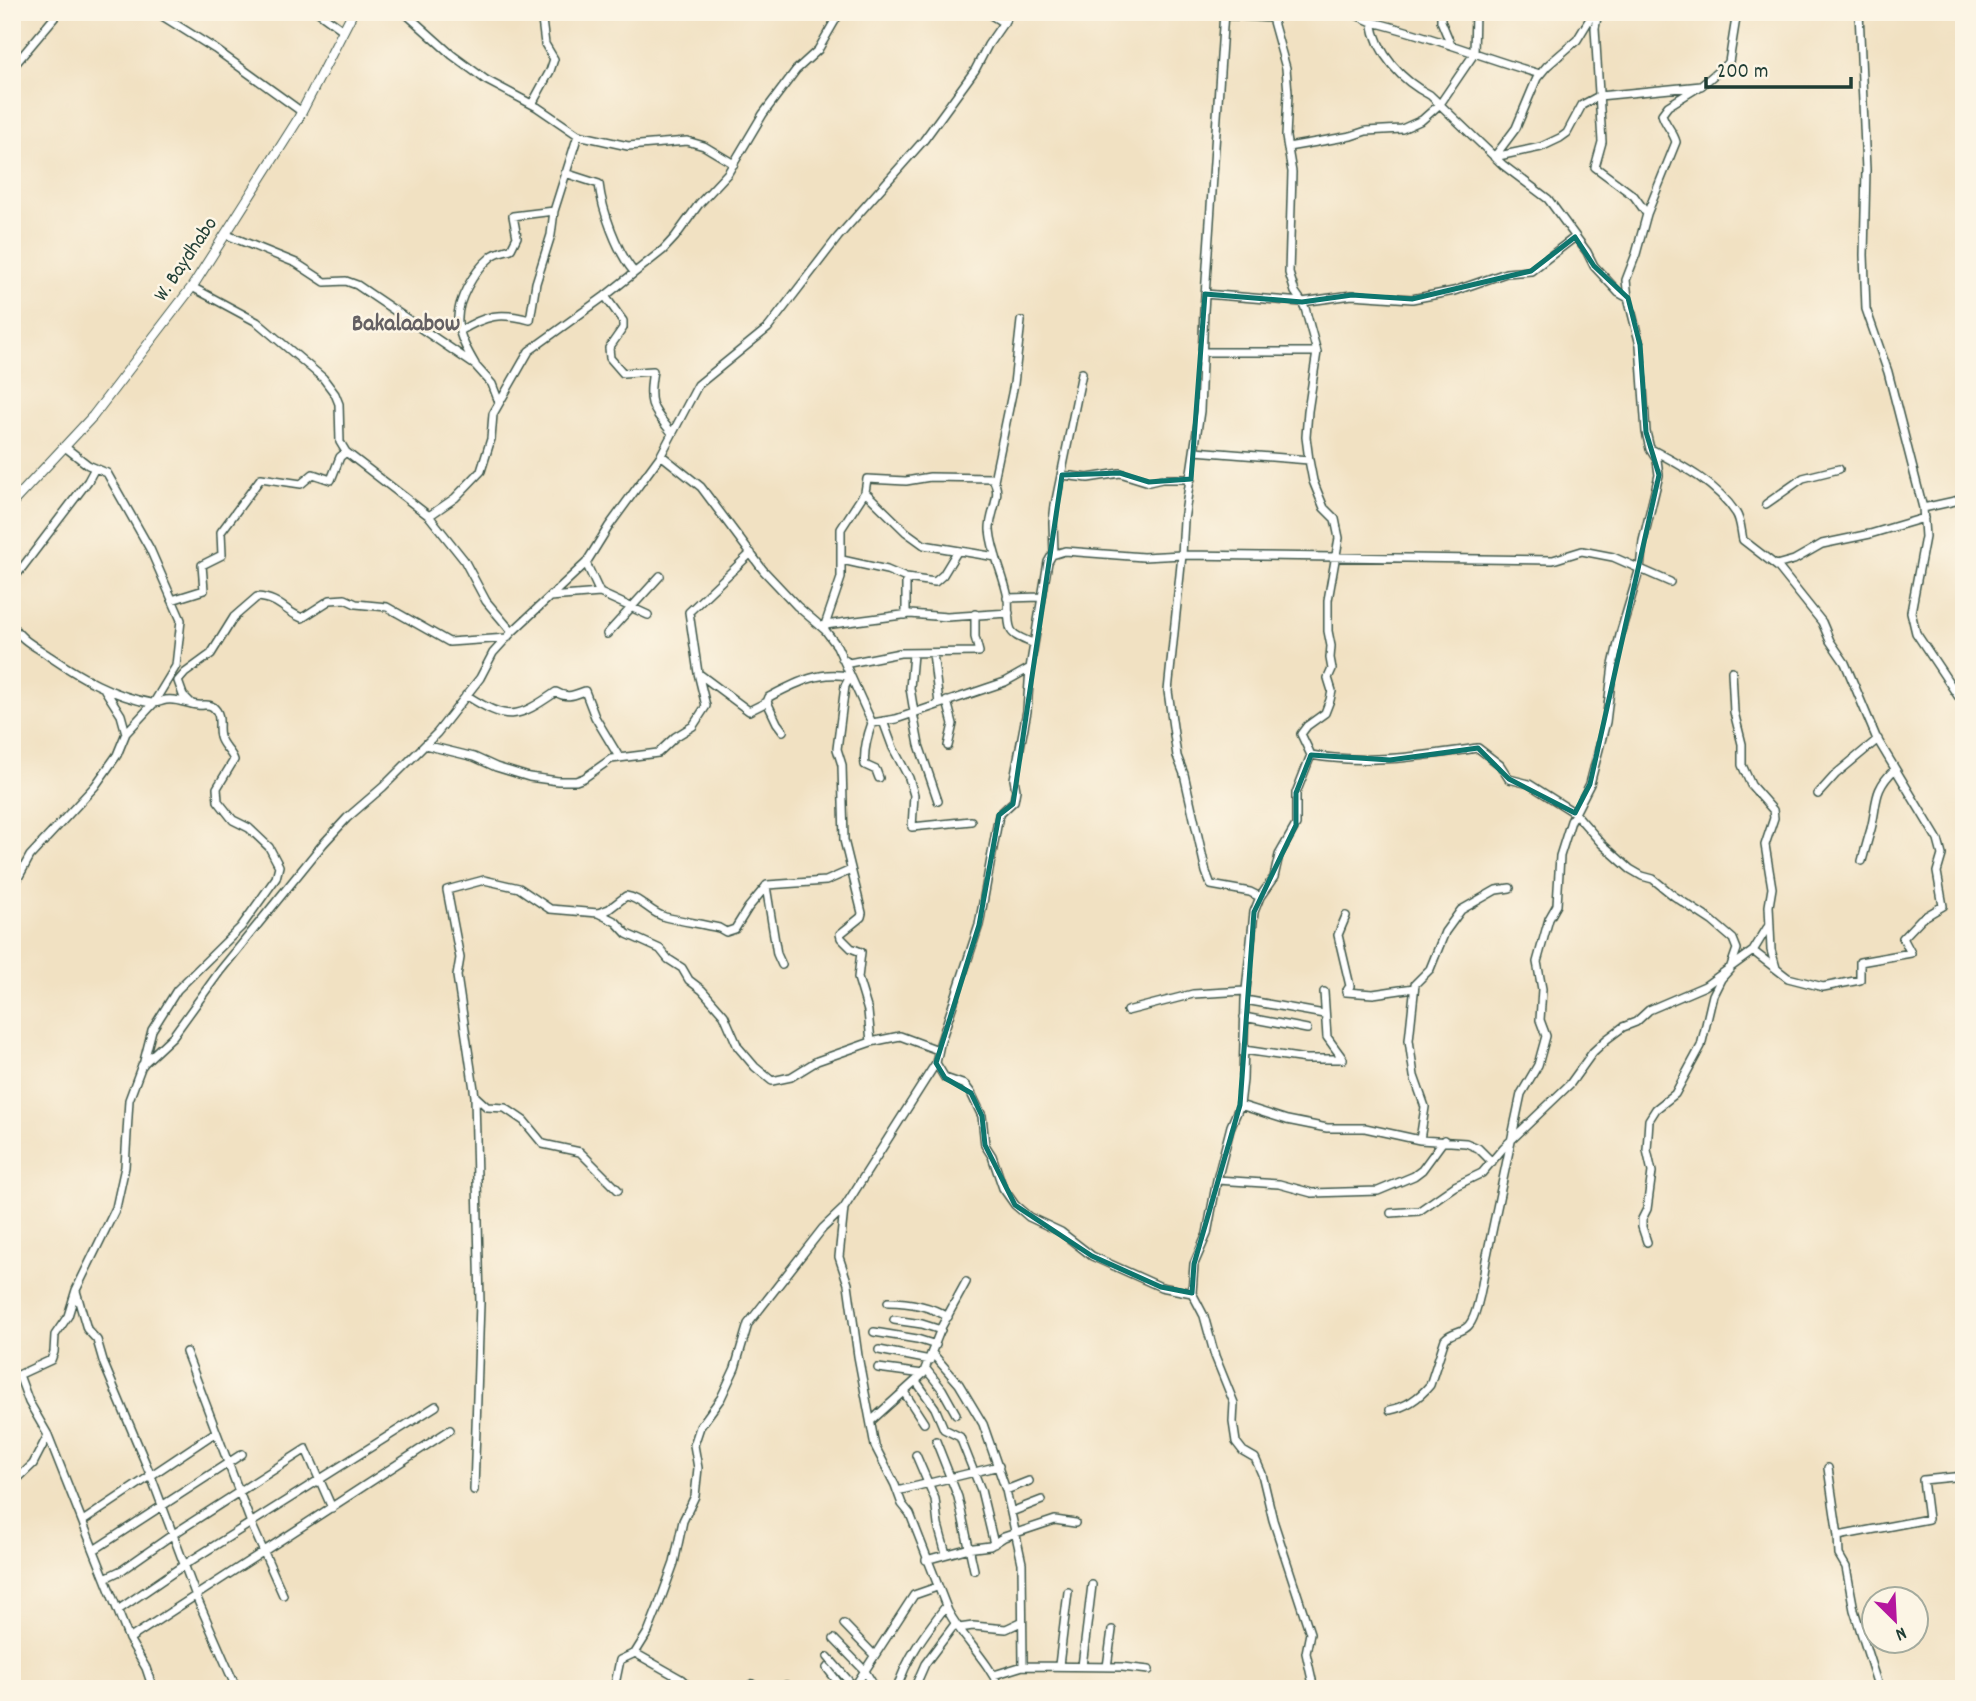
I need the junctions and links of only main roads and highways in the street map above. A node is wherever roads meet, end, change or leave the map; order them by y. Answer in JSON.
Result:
{"nodes":[{"id":1,"x":353,"y":12,"type":"edge"},
{"id":2,"x":12,"y":503,"type":"edge"}],
"edges":[{"from":1,"to":2,"type":"main road","name":"W. Baydhabo"}]}
